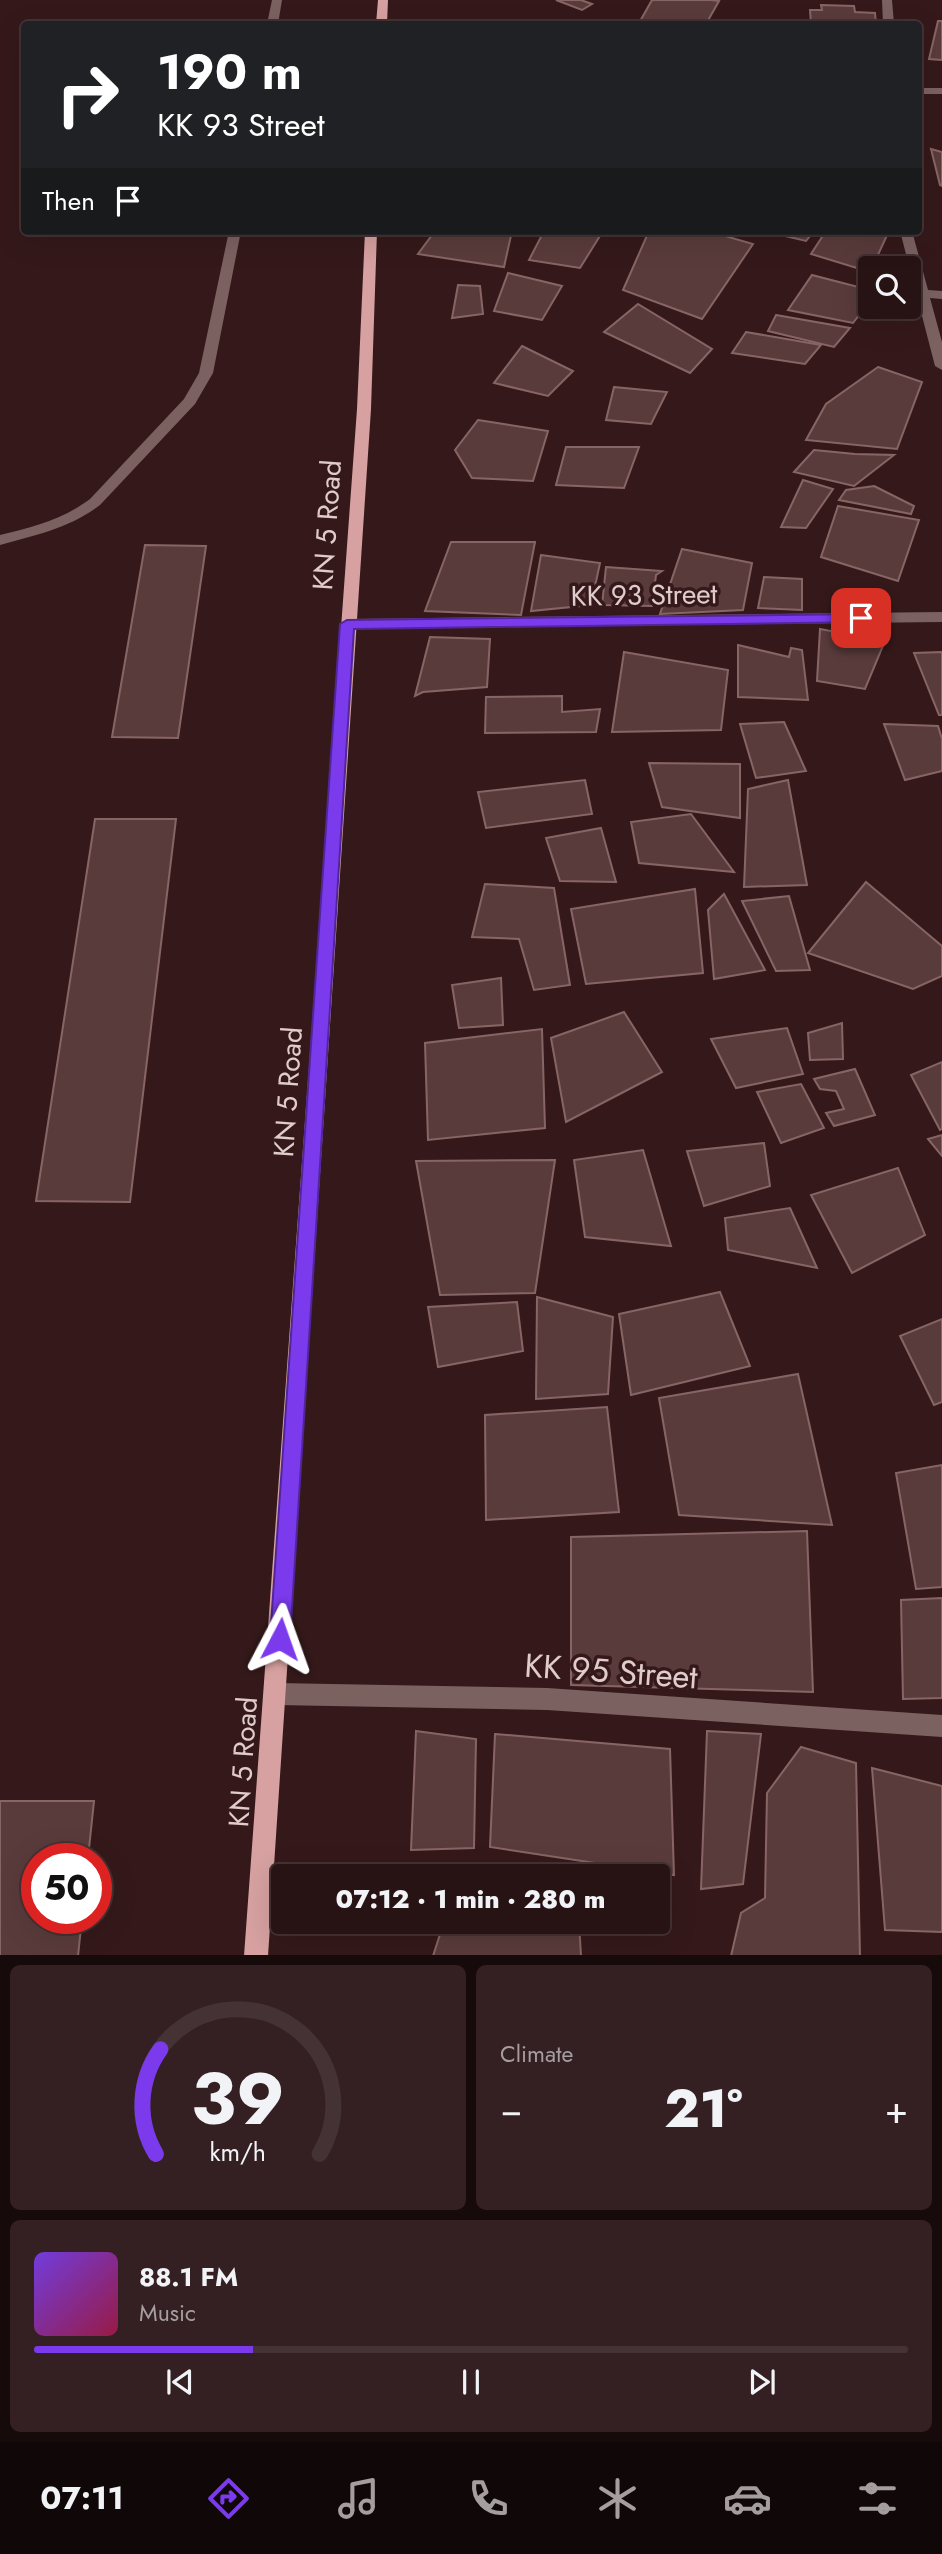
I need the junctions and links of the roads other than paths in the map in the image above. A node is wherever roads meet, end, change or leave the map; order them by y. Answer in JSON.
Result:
{"nodes":[{"id":1,"x":277,"y":0,"type":"edge"},
{"id":2,"x":383,"y":0,"type":"edge"},
{"id":3,"x":887,"y":0,"type":"edge"},
{"id":4,"x":274,"y":21,"type":"edge"},
{"id":5,"x":382,"y":21,"type":"edge"},
{"id":6,"x":889,"y":21,"type":"edge"},
{"id":7,"x":922,"y":90,"type":"edge"},
{"id":8,"x":942,"y":90,"type":"edge"},
{"id":9,"x":234,"y":235,"type":"edge"},
{"id":10,"x":371,"y":235,"type":"edge"},
{"id":11,"x":907,"y":235,"type":"edge"},
{"id":12,"x":922,"y":294,"type":"junction"},
{"id":13,"x":942,"y":295,"type":"edge"},
{"id":14,"x":942,"y":366,"type":"edge"},
{"id":15,"x":0,"y":540,"type":"edge"},
{"id":16,"x":942,"y":617,"type":"edge"},
{"id":17,"x":347,"y":624,"type":"junction"},
{"id":18,"x":276,"y":1694,"type":"junction"},
{"id":19,"x":942,"y":1726,"type":"edge"},
{"id":20,"x":256,"y":1955,"type":"edge"}],
"edges":[{"from":1,"to":4,"type":"street"},
{"from":2,"to":5,"type":"main road"},
{"from":3,"to":6,"type":"street"},
{"from":7,"to":8,"type":"street"},
{"from":9,"to":15,"type":"street"},
{"from":10,"to":17,"type":"main road","name":"KN 5 Road"},
{"from":11,"to":12,"type":"street"},
{"from":12,"to":13,"type":"street"},
{"from":12,"to":14,"type":"street"},
{"from":16,"to":17,"type":"street","name":"KK 93 Street"},
{"from":17,"to":18,"type":"main road","name":"KN 5 Road"},
{"from":18,"to":19,"type":"street","name":"KK 95 Street"},
{"from":18,"to":20,"type":"main road","name":"KN 5 Road"}]}
